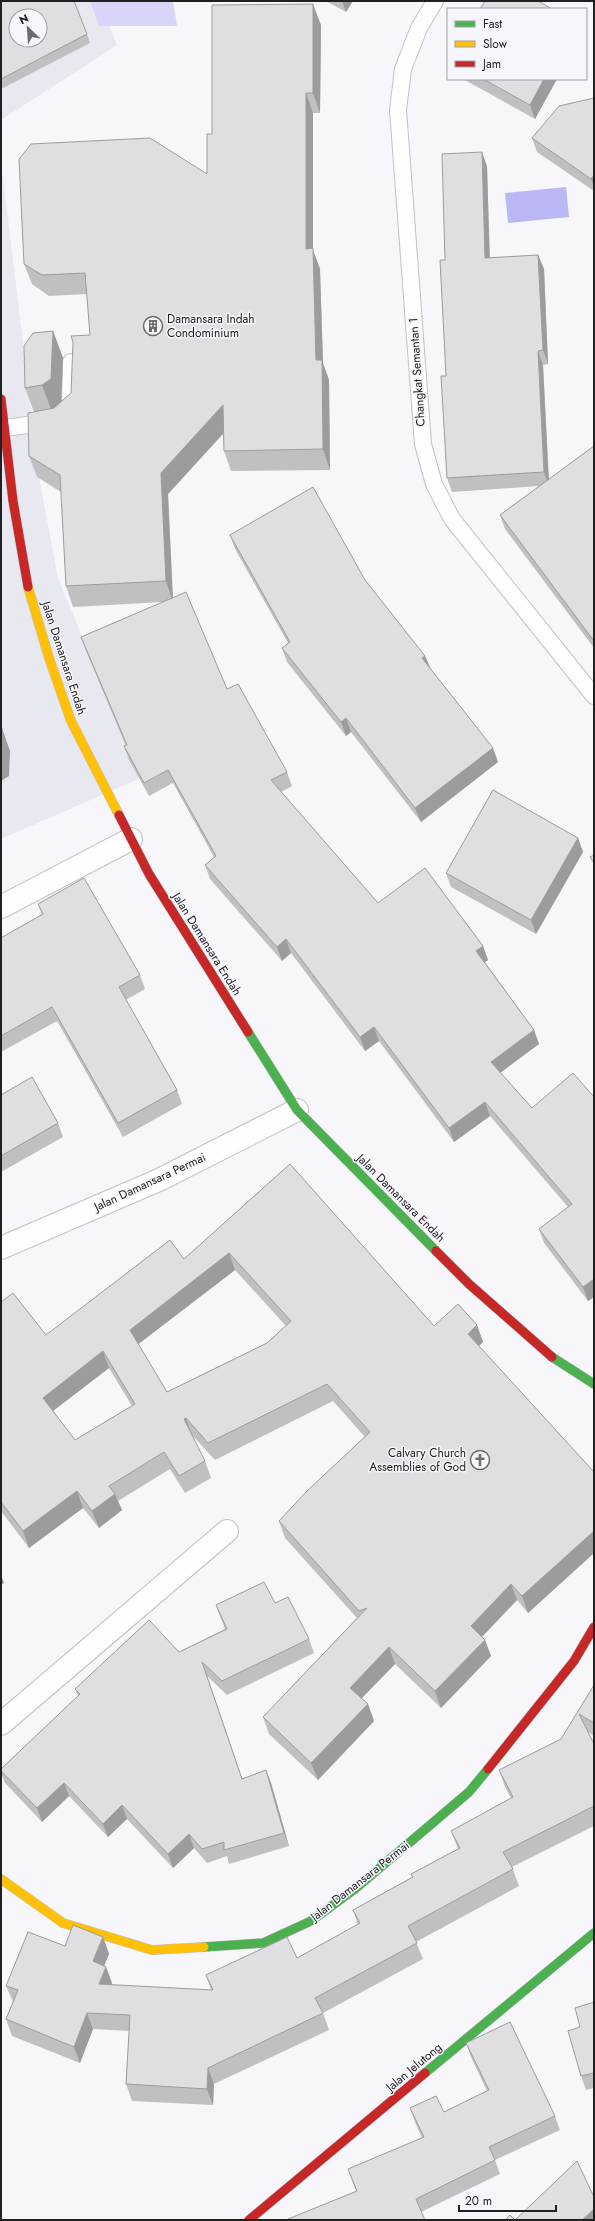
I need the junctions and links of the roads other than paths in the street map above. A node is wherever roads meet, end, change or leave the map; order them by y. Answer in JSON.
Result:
{"nodes":[{"id":1,"x":435,"y":1,"type":"edge"},
{"id":2,"x":71,"y":362,"type":"edge"},
{"id":3,"x":1,"y":399,"type":"edge"},
{"id":4,"x":5,"y":428,"type":"junction"},
{"id":5,"x":594,"y":696,"type":"edge"},
{"id":6,"x":131,"y":839,"type":"junction"},
{"id":7,"x":1,"y":907,"type":"edge"},
{"id":8,"x":297,"y":1110,"type":"junction"},
{"id":9,"x":1,"y":1248,"type":"edge"},
{"id":10,"x":594,"y":1384,"type":"edge"},
{"id":11,"x":227,"y":1531,"type":"dead end"},
{"id":12,"x":594,"y":1627,"type":"edge"},
{"id":13,"x":1,"y":1724,"type":"edge"},
{"id":14,"x":1,"y":1878,"type":"edge"},
{"id":15,"x":594,"y":1933,"type":"edge"},
{"id":16,"x":250,"y":2220,"type":"edge"}],
"edges":[{"from":1,"to":5,"type":"lane","name":"Changkat Semantan 1"},
{"from":2,"to":4,"type":"lane"},
{"from":3,"to":4,"type":"street","name":"Jalan Damansara Endah"},
{"from":4,"to":6,"type":"street","name":"Jalan Damansara Endah"},
{"from":6,"to":7,"type":"street"},
{"from":6,"to":8,"type":"street","name":"Jalan Damansara Endah"},
{"from":8,"to":9,"type":"street","name":"Jalan Damansara Permai"},
{"from":8,"to":10,"type":"street","name":"Jalan Damansara Endah"},
{"from":11,"to":13,"type":"street"},
{"from":12,"to":14,"type":"street","name":"Jalan Damansara Permai"},
{"from":15,"to":16,"type":"street","name":"Jalan Jelutong"}]}
